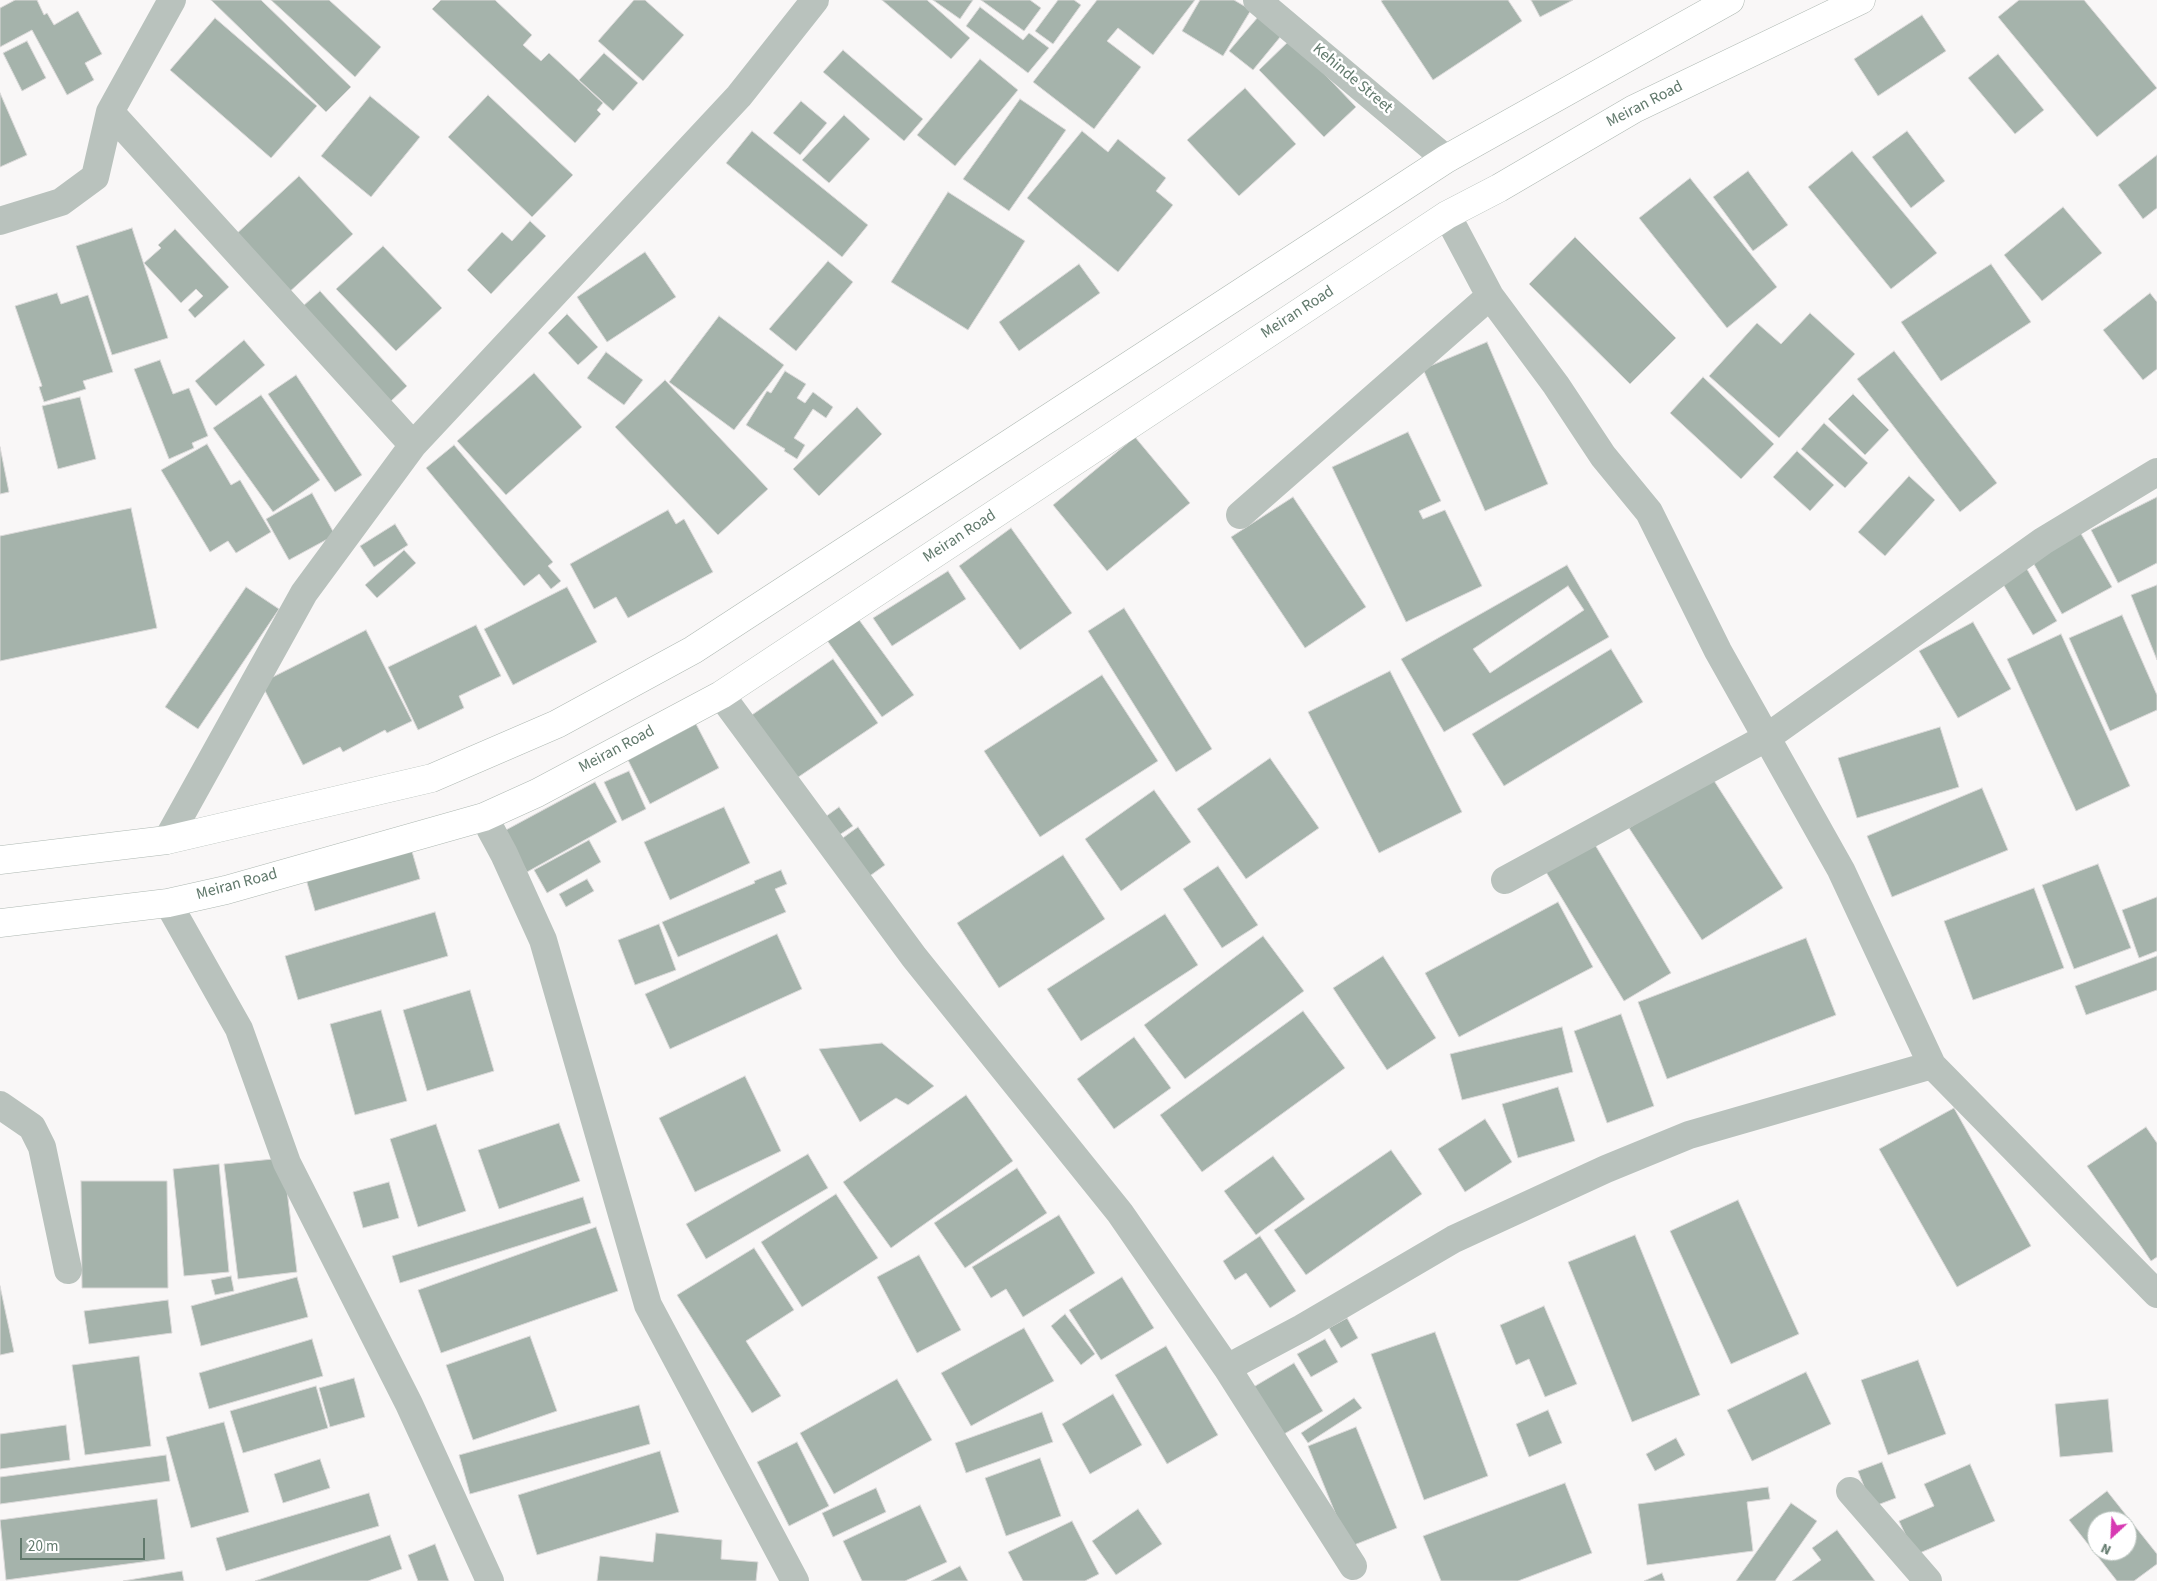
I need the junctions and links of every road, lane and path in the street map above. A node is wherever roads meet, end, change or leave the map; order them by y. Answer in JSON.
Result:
{"nodes":[{"id":1,"x":172,"y":0,"type":"edge"},
{"id":2,"x":815,"y":0,"type":"edge"},
{"id":3,"x":1257,"y":0,"type":"edge"},
{"id":4,"x":1730,"y":0,"type":"edge"},
{"id":5,"x":1861,"y":0,"type":"edge"},
{"id":6,"x":110,"y":112,"type":"junction"},
{"id":7,"x":1446,"y":159,"type":"junction"},
{"id":8,"x":1447,"y":216,"type":"junction"},
{"id":9,"x":0,"y":221,"type":"edge"},
{"id":10,"x":1490,"y":296,"type":"junction"},
{"id":11,"x":413,"y":445,"type":"junction"},
{"id":12,"x":2157,"y":472,"type":"edge"},
{"id":13,"x":1240,"y":515,"type":"dead end"},
{"id":14,"x":721,"y":695,"type":"junction"},
{"id":15,"x":1766,"y":738,"type":"junction"},
{"id":16,"x":484,"y":816,"type":"junction"},
{"id":17,"x":167,"y":840,"type":"junction"},
{"id":18,"x":0,"y":860,"type":"edge"},
{"id":19,"x":1505,"y":880,"type":"dead end"},
{"id":20,"x":168,"y":903,"type":"junction"},
{"id":21,"x":0,"y":924,"type":"edge"},
{"id":22,"x":1932,"y":1065,"type":"junction"},
{"id":23,"x":0,"y":1105,"type":"edge"},
{"id":24,"x":68,"y":1270,"type":"dead end"},
{"id":25,"x":2157,"y":1294,"type":"edge"},
{"id":26,"x":1227,"y":1368,"type":"junction"},
{"id":27,"x":1850,"y":1491,"type":"dead end"},
{"id":28,"x":1352,"y":1566,"type":"dead end"},
{"id":29,"x":490,"y":1581,"type":"edge"},
{"id":30,"x":795,"y":1581,"type":"edge"},
{"id":31,"x":1928,"y":1581,"type":"edge"}],
"edges":[{"from":1,"to":6,"type":"street"},
{"from":2,"to":11,"type":"street"},
{"from":3,"to":7,"type":"street","name":"Kehinde Street"},
{"from":4,"to":7,"type":"main road"},
{"from":5,"to":8,"type":"main road","name":"Meiran Road"},
{"from":6,"to":9,"type":"street"},
{"from":6,"to":11,"type":"street"},
{"from":7,"to":17,"type":"main road"},
{"from":8,"to":10,"type":"street"},
{"from":8,"to":14,"type":"main road","name":"Meiran Road"},
{"from":10,"to":13,"type":"street"},
{"from":10,"to":15,"type":"street"},
{"from":11,"to":17,"type":"street"},
{"from":12,"to":15,"type":"street"},
{"from":14,"to":16,"type":"main road","name":"Meiran Road"},
{"from":14,"to":26,"type":"street"},
{"from":15,"to":19,"type":"street"},
{"from":15,"to":22,"type":"street"},
{"from":16,"to":20,"type":"main road","name":"Meiran Road"},
{"from":16,"to":30,"type":"street"},
{"from":17,"to":18,"type":"main road"},
{"from":20,"to":21,"type":"main road","name":"Meiran Road"},
{"from":20,"to":29,"type":"street"},
{"from":22,"to":25,"type":"street"},
{"from":22,"to":26,"type":"street"},
{"from":23,"to":24,"type":"street"},
{"from":26,"to":28,"type":"street"},
{"from":27,"to":31,"type":"street"}]}
